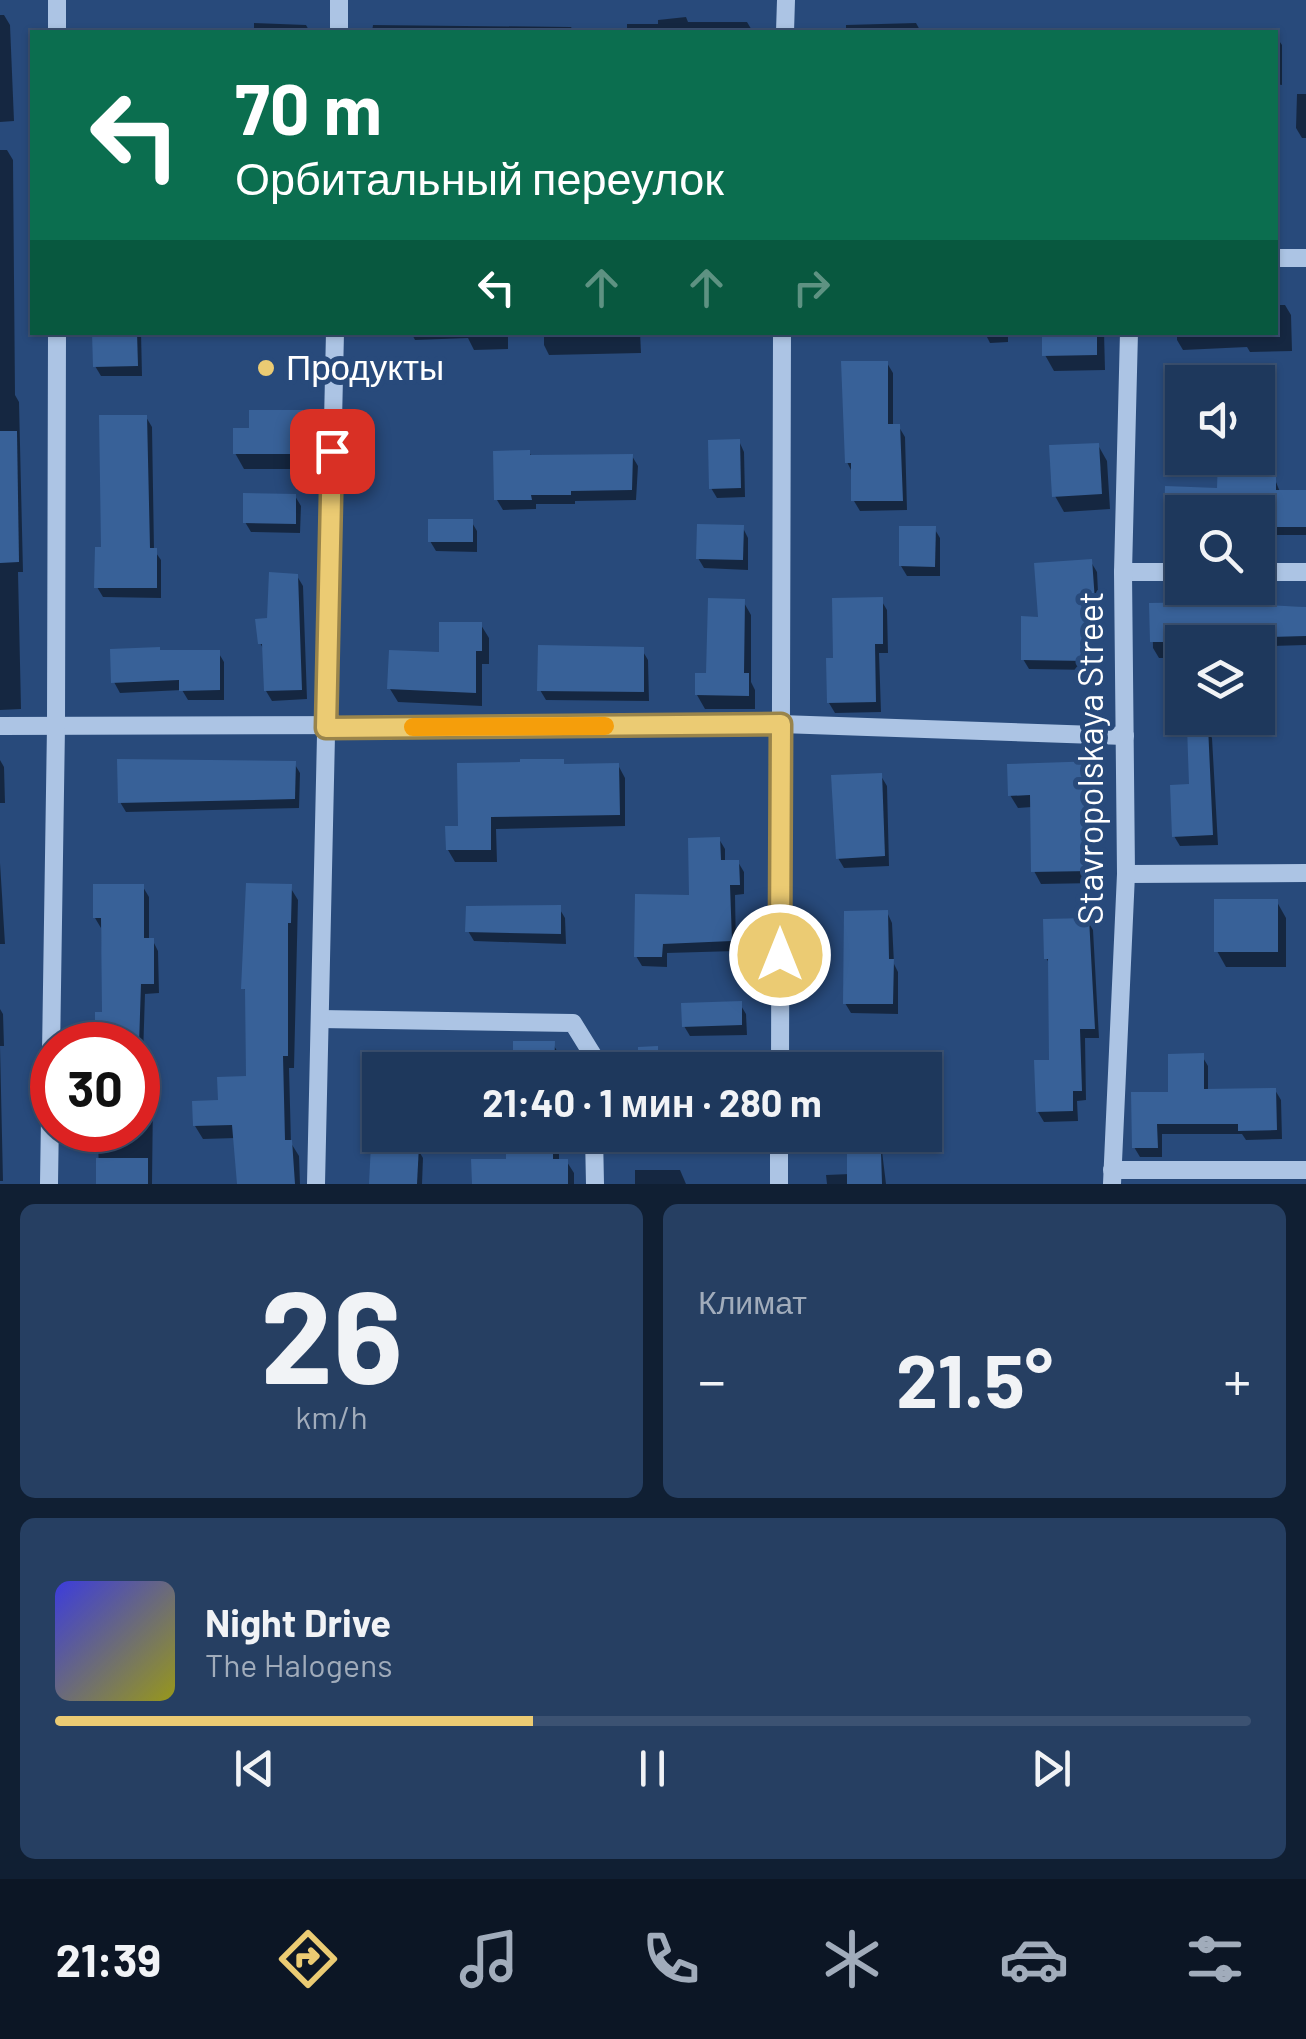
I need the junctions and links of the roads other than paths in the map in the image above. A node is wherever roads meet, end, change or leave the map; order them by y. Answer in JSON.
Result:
{"nodes":[{"id":1,"x":57,"y":0,"type":"edge"},
{"id":2,"x":339,"y":0,"type":"edge"},
{"id":3,"x":786,"y":0,"type":"edge"},
{"id":4,"x":57,"y":30,"type":"edge"},
{"id":5,"x":339,"y":30,"type":"edge"},
{"id":6,"x":785,"y":30,"type":"edge"},
{"id":7,"x":1278,"y":258,"type":"edge"},
{"id":8,"x":1306,"y":258,"type":"edge"},
{"id":9,"x":57,"y":335,"type":"edge"},
{"id":10,"x":334,"y":335,"type":"edge"},
{"id":11,"x":782,"y":335,"type":"edge"},
{"id":12,"x":1129,"y":335,"type":"edge"},
{"id":13,"x":1123,"y":572,"type":"junction"},
{"id":14,"x":1165,"y":572,"type":"edge"},
{"id":15,"x":1275,"y":572,"type":"edge"},
{"id":16,"x":1306,"y":572,"type":"edge"},
{"id":17,"x":781,"y":724,"type":"junction"},
{"id":18,"x":0,"y":726,"type":"edge"},
{"id":19,"x":56,"y":726,"type":"junction"},
{"id":20,"x":326,"y":728,"type":"junction"},
{"id":21,"x":1125,"y":736,"type":"junction"},
{"id":22,"x":1306,"y":872,"type":"edge"},
{"id":23,"x":1126,"y":874,"type":"junction"},
{"id":24,"x":320,"y":1019,"type":"junction"},
{"id":25,"x":591,"y":1052,"type":"edge"},
{"id":26,"x":780,"y":1052,"type":"edge"},
{"id":27,"x":594,"y":1152,"type":"edge"},
{"id":28,"x":780,"y":1152,"type":"edge"},
{"id":29,"x":1306,"y":1170,"type":"edge"},
{"id":30,"x":1112,"y":1177,"type":"edge"},
{"id":31,"x":49,"y":1184,"type":"edge"},
{"id":32,"x":316,"y":1184,"type":"edge"},
{"id":33,"x":595,"y":1184,"type":"edge"},
{"id":34,"x":779,"y":1184,"type":"edge"}],
"edges":[{"from":1,"to":4,"type":"street"},
{"from":2,"to":5,"type":"street"},
{"from":3,"to":6,"type":"street"},
{"from":7,"to":8,"type":"street"},
{"from":9,"to":19,"type":"street"},
{"from":10,"to":20,"type":"street"},
{"from":11,"to":17,"type":"street"},
{"from":12,"to":13,"type":"street","name":"Stavropolskaya Street"},
{"from":13,"to":14,"type":"street"},
{"from":13,"to":21,"type":"street","name":"Stavropolskaya Street"},
{"from":15,"to":16,"type":"street"},
{"from":17,"to":20,"type":"street"},
{"from":17,"to":21,"type":"street"},
{"from":17,"to":26,"type":"street"},
{"from":18,"to":19,"type":"street"},
{"from":19,"to":20,"type":"street"},
{"from":19,"to":31,"type":"street"},
{"from":20,"to":24,"type":"street"},
{"from":21,"to":23,"type":"street","name":"Stavropolskaya Street"},
{"from":22,"to":23,"type":"street"},
{"from":23,"to":30,"type":"street","name":"Stavropolskaya Street"},
{"from":24,"to":25,"type":"street"},
{"from":24,"to":32,"type":"street"},
{"from":27,"to":33,"type":"street"},
{"from":28,"to":34,"type":"street"},
{"from":29,"to":30,"type":"street"}]}
